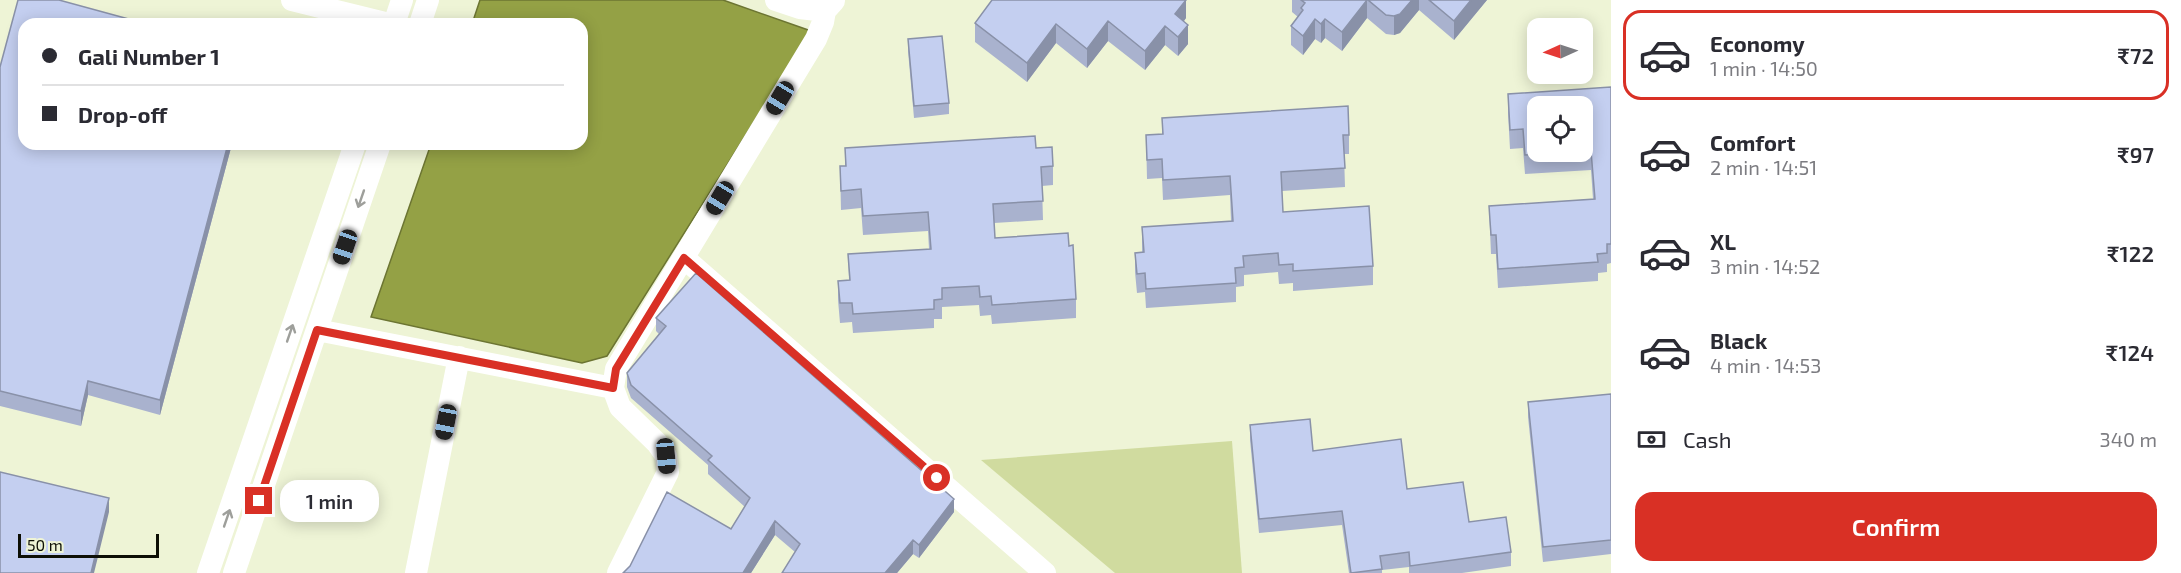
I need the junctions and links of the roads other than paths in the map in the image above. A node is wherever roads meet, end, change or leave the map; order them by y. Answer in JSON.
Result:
{"nodes":[{"id":1,"x":292,"y":0,"type":"edge"},
{"id":2,"x":402,"y":0,"type":"edge"},
{"id":3,"x":428,"y":0,"type":"edge"},
{"id":4,"x":776,"y":0,"type":"edge"},
{"id":5,"x":830,"y":5,"type":"edge"},
{"id":6,"x":364,"y":18,"type":"edge"},
{"id":7,"x":396,"y":18,"type":"edge"},
{"id":8,"x":422,"y":18,"type":"edge"},
{"id":9,"x":353,"y":150,"type":"edge"},
{"id":10,"x":378,"y":150,"type":"edge"},
{"id":11,"x":684,"y":258,"type":"junction"},
{"id":12,"x":317,"y":330,"type":"junction"},
{"id":13,"x":459,"y":357,"type":"junction"},
{"id":14,"x":613,"y":388,"type":"junction"},
{"id":15,"x":208,"y":573,"type":"edge"},
{"id":16,"x":234,"y":573,"type":"edge"},
{"id":17,"x":416,"y":573,"type":"edge"},
{"id":18,"x":618,"y":573,"type":"edge"},
{"id":19,"x":1046,"y":573,"type":"edge"}],
"edges":[{"from":1,"to":6,"type":"street"},
{"from":2,"to":7,"type":"street"},
{"from":3,"to":8,"type":"street"},
{"from":4,"to":5,"type":"street"},
{"from":5,"to":11,"type":"street"},
{"from":15,"to":9,"type":"street","one_way":true},
{"from":10,"to":12,"type":"street","one_way":true},
{"from":11,"to":14,"type":"street"},
{"from":11,"to":19,"type":"street"},
{"from":12,"to":13,"type":"street"},
{"from":12,"to":16,"type":"street"},
{"from":13,"to":14,"type":"street"},
{"from":13,"to":17,"type":"street"},
{"from":14,"to":18,"type":"street"}]}
